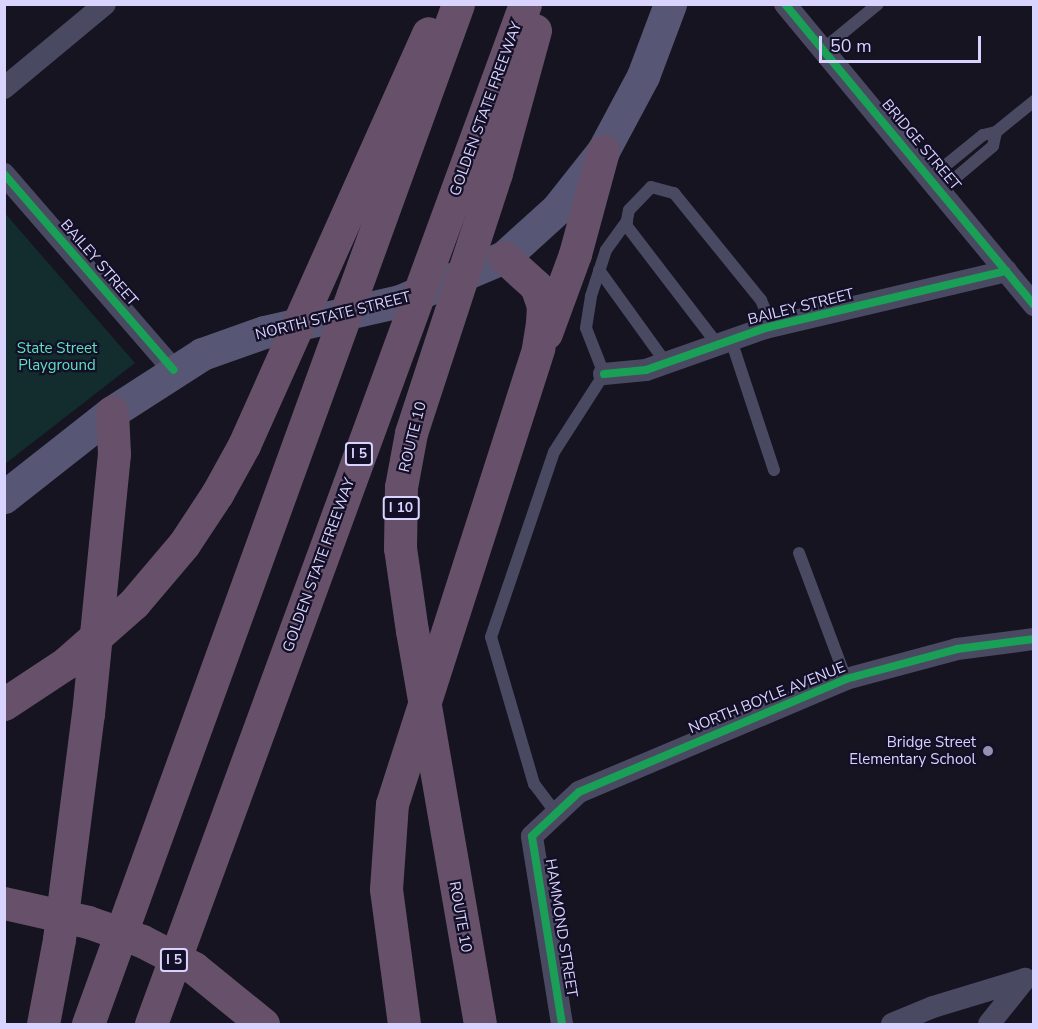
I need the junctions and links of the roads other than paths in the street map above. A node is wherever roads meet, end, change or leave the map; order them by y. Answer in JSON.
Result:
{"nodes":[{"id":1,"x":105,"y":4,"type":"edge"},
{"id":2,"x":442,"y":4,"type":"edge"},
{"id":3,"x":458,"y":4,"type":"edge"},
{"id":4,"x":525,"y":4,"type":"edge"},
{"id":5,"x":541,"y":4,"type":"edge"},
{"id":6,"x":670,"y":4,"type":"edge"},
{"id":7,"x":785,"y":4,"type":"edge"},
{"id":8,"x":878,"y":4,"type":"edge"},
{"id":9,"x":822,"y":50,"type":"junction"},
{"id":10,"x":4,"y":88,"type":"edge"},
{"id":11,"x":1034,"y":101,"type":"edge"},
{"id":12,"x":603,"y":151,"type":"junction"},
{"id":13,"x":4,"y":174,"type":"edge"},
{"id":14,"x":936,"y":184,"type":"junction"},
{"id":15,"x":627,"y":221,"type":"junction"},
{"id":16,"x":499,"y":260,"type":"junction"},
{"id":17,"x":599,"y":270,"type":"junction"},
{"id":18,"x":1006,"y":272,"type":"junction"},
{"id":19,"x":1034,"y":305,"type":"edge"},
{"id":20,"x":772,"y":326,"type":"junction"},
{"id":21,"x":724,"y":342,"type":"junction"},
{"id":22,"x":538,"y":348,"type":"junction"},
{"id":23,"x":666,"y":363,"type":"junction"},
{"id":24,"x":174,"y":370,"type":"junction"},
{"id":25,"x":604,"y":374,"type":"junction"},
{"id":26,"x":112,"y":412,"type":"junction"},
{"id":27,"x":774,"y":470,"type":"dead end"},
{"id":28,"x":4,"y":497,"type":"edge"},
{"id":29,"x":800,"y":553,"type":"dead end"},
{"id":30,"x":1034,"y":639,"type":"edge"},
{"id":31,"x":846,"y":679,"type":"junction"},
{"id":32,"x":4,"y":704,"type":"edge"},
{"id":33,"x":556,"y":813,"type":"junction"},
{"id":34,"x":532,"y":836,"type":"joint"},
{"id":35,"x":4,"y":903,"type":"edge"},
{"id":36,"x":1028,"y":977,"type":"edge"},
{"id":37,"x":152,"y":1020,"type":"edge"},
{"id":38,"x":42,"y":1024,"type":"edge"},
{"id":39,"x":88,"y":1024,"type":"edge"},
{"id":40,"x":263,"y":1024,"type":"edge"},
{"id":41,"x":405,"y":1024,"type":"edge"},
{"id":42,"x":480,"y":1024,"type":"edge"},
{"id":43,"x":562,"y":1024,"type":"edge"},
{"id":44,"x":892,"y":1024,"type":"edge"},
{"id":45,"x":989,"y":1024,"type":"edge"}],
"edges":[{"from":1,"to":10,"type":"street"},
{"from":2,"to":32,"type":"highway"},
{"from":3,"to":39,"type":"highway"},
{"from":4,"to":37,"type":"highway","name":"GOLDEN STATE FREEWAY","number":"I 5"},
{"from":5,"to":42,"type":"highway","name":"ROUTE 10","number":"I 10"},
{"from":6,"to":12,"type":"main road","name":"NORTH STATE STREET"},
{"from":7,"to":9,"type":"street","name":"BRIDGE STREET"},
{"from":8,"to":9,"type":"lane"},
{"from":9,"to":14,"type":"street","name":"BRIDGE STREET"},
{"from":11,"to":14,"type":"lane"},
{"from":12,"to":16,"type":"main road","name":"NORTH STATE STREET"},
{"from":12,"to":22,"type":"highway"},
{"from":13,"to":24,"type":"street","name":"BAILEY STREET"},
{"from":14,"to":18,"type":"street","name":"BRIDGE STREET"},
{"from":15,"to":17,"type":"lane"},
{"from":15,"to":20,"type":"lane"},
{"from":15,"to":21,"type":"lane"},
{"from":16,"to":22,"type":"highway"},
{"from":16,"to":24,"type":"main road","name":"NORTH STATE STREET"},
{"from":17,"to":23,"type":"lane"},
{"from":17,"to":25,"type":"lane"},
{"from":18,"to":19,"type":"street","name":"BRIDGE STREET"},
{"from":18,"to":20,"type":"street","name":"BAILEY STREET"},
{"from":20,"to":21,"type":"street","name":"BAILEY STREET"},
{"from":21,"to":23,"type":"street","name":"BAILEY STREET"},
{"from":21,"to":27,"type":"lane"},
{"from":22,"to":41,"type":"highway"},
{"from":23,"to":25,"type":"street","name":"BAILEY STREET"},
{"from":24,"to":26,"type":"main road","name":"NORTH STATE STREET"},
{"from":25,"to":33,"type":"lane"},
{"from":26,"to":28,"type":"main road","name":"NORTH STATE STREET"},
{"from":26,"to":38,"type":"highway"},
{"from":29,"to":31,"type":"lane"},
{"from":30,"to":31,"type":"street","name":"NORTH BOYLE AVENUE"},
{"from":31,"to":33,"type":"street","name":"NORTH BOYLE AVENUE"},
{"from":33,"to":34,"type":"street","name":"NORTH BOYLE AVENUE"},
{"from":34,"to":43,"type":"street","name":"HAMMOND STREET"},
{"from":35,"to":40,"type":"highway"},
{"from":36,"to":44,"type":"street"},
{"from":36,"to":45,"type":"street"}]}
